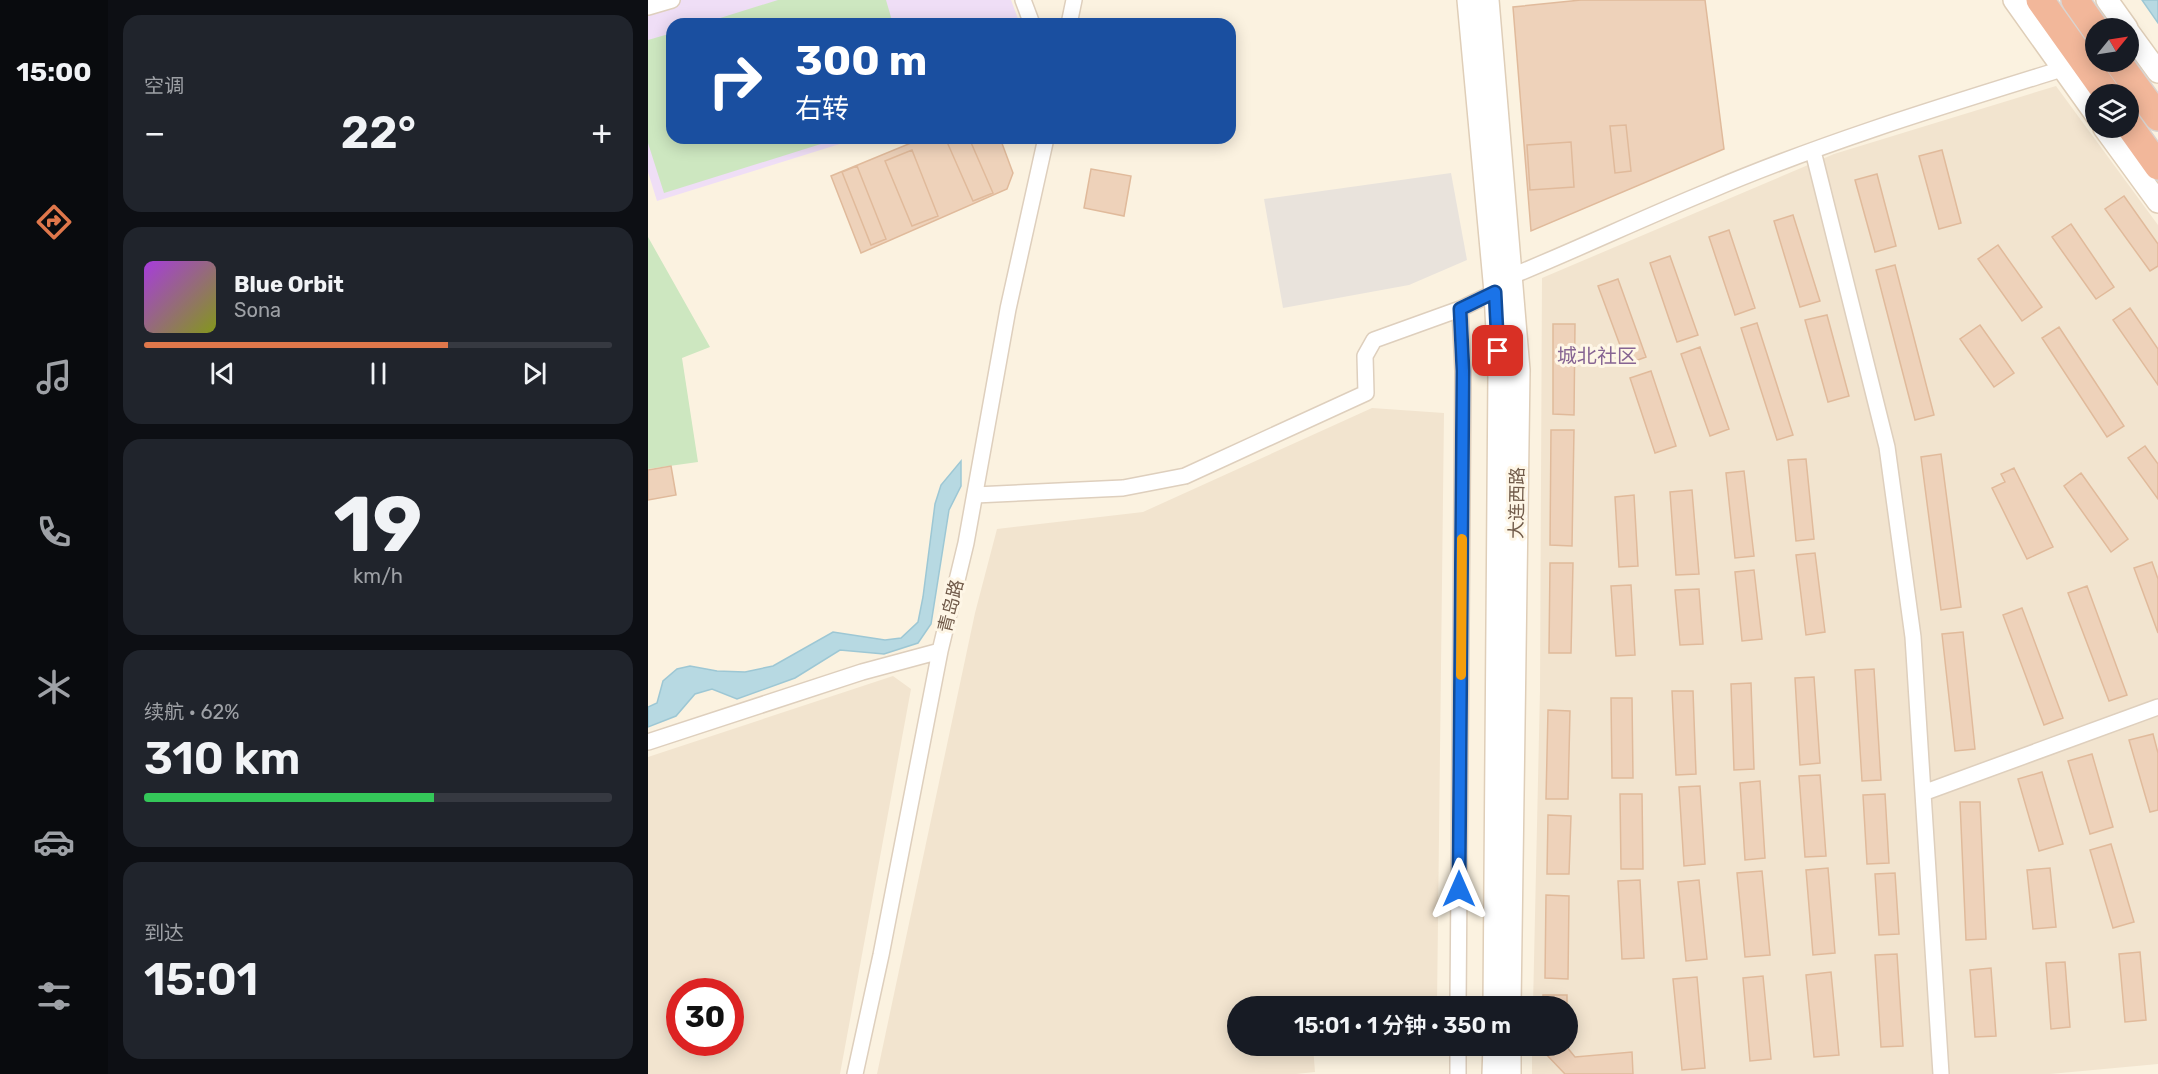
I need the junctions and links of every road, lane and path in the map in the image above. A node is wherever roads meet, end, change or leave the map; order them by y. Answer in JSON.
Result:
{"nodes":[{"id":1,"x":672,"y":0,"type":"edge"},
{"id":2,"x":1023,"y":0,"type":"edge"},
{"id":3,"x":1074,"y":0,"type":"edge"},
{"id":4,"x":1468,"y":0,"type":"edge"},
{"id":5,"x":1488,"y":0,"type":"edge"},
{"id":6,"x":2014,"y":0,"type":"edge"},
{"id":7,"x":2040,"y":0,"type":"edge"},
{"id":8,"x":2075,"y":0,"type":"edge"},
{"id":9,"x":2107,"y":0,"type":"edge"},
{"id":10,"x":648,"y":7,"type":"edge"},
{"id":11,"x":1030,"y":18,"type":"edge"},
{"id":12,"x":1070,"y":18,"type":"edge"},
{"id":13,"x":2088,"y":18,"type":"edge"},
{"id":14,"x":2120,"y":18,"type":"edge"},
{"id":15,"x":2139,"y":45,"type":"edge"},
{"id":16,"x":2062,"y":69,"type":"junction"},
{"id":17,"x":2125,"y":72,"type":"edge"},
{"id":18,"x":2158,"y":72,"type":"edge"},
{"id":19,"x":2100,"y":84,"type":"edge"},
{"id":20,"x":2085,"y":100,"type":"edge"},
{"id":21,"x":2158,"y":117,"type":"edge"},
{"id":22,"x":2111,"y":138,"type":"edge"},
{"id":23,"x":2138,"y":138,"type":"edge"},
{"id":24,"x":1045,"y":144,"type":"edge"},
{"id":25,"x":1813,"y":151,"type":"junction"},
{"id":26,"x":2158,"y":166,"type":"edge"},
{"id":27,"x":2158,"y":202,"type":"edge"},
{"id":28,"x":1512,"y":276,"type":"junction"},
{"id":29,"x":1495,"y":292,"type":"junction"},
{"id":30,"x":1460,"y":309,"type":"junction"},
{"id":31,"x":975,"y":495,"type":"junction"},
{"id":32,"x":940,"y":651,"type":"junction"},
{"id":33,"x":2158,"y":707,"type":"edge"},
{"id":34,"x":648,"y":742,"type":"edge"},
{"id":35,"x":1923,"y":793,"type":"junction"},
{"id":36,"x":1458,"y":996,"type":"edge"},
{"id":37,"x":1494,"y":996,"type":"edge"},
{"id":38,"x":1510,"y":996,"type":"edge"},
{"id":39,"x":1458,"y":1056,"type":"edge"},
{"id":40,"x":1494,"y":1056,"type":"edge"},
{"id":41,"x":1510,"y":1056,"type":"edge"},
{"id":42,"x":855,"y":1074,"type":"edge"},
{"id":43,"x":1458,"y":1074,"type":"edge"},
{"id":44,"x":1493,"y":1074,"type":"edge"},
{"id":45,"x":1510,"y":1074,"type":"edge"},
{"id":46,"x":1941,"y":1074,"type":"edge"}],
"edges":[{"from":1,"to":10,"type":"street"},
{"from":2,"to":11,"type":"street"},
{"from":3,"to":12,"type":"street"},
{"from":4,"to":29,"type":"main road","name":"大连西路"},
{"from":5,"to":28,"type":"main road","name":"大连西路"},
{"from":6,"to":16,"type":"main road"},
{"from":7,"to":19,"type":"highway"},
{"from":8,"to":13,"type":"highway"},
{"from":9,"to":14,"type":"main road"},
{"from":15,"to":18,"type":"main road"},
{"from":16,"to":20,"type":"main road"},
{"from":16,"to":25,"type":"street"},
{"from":17,"to":21,"type":"highway"},
{"from":22,"to":27,"type":"main road"},
{"from":23,"to":26,"type":"highway"},
{"from":24,"to":31,"type":"street","name":"青岛路"},
{"from":25,"to":28,"type":"street"},
{"from":25,"to":35,"type":"street"},
{"from":28,"to":38,"type":"main road","name":"大连西路"},
{"from":29,"to":30,"type":"street"},
{"from":29,"to":37,"type":"main road","name":"大连西路"},
{"from":30,"to":31,"type":"street"},
{"from":30,"to":36,"type":"street"},
{"from":31,"to":32,"type":"street","name":"青岛路"},
{"from":32,"to":34,"type":"street"},
{"from":32,"to":42,"type":"street","name":"青岛路"},
{"from":33,"to":35,"type":"street"},
{"from":35,"to":46,"type":"street"},
{"from":39,"to":43,"type":"street"},
{"from":40,"to":44,"type":"main road"},
{"from":41,"to":45,"type":"main road"}]}
